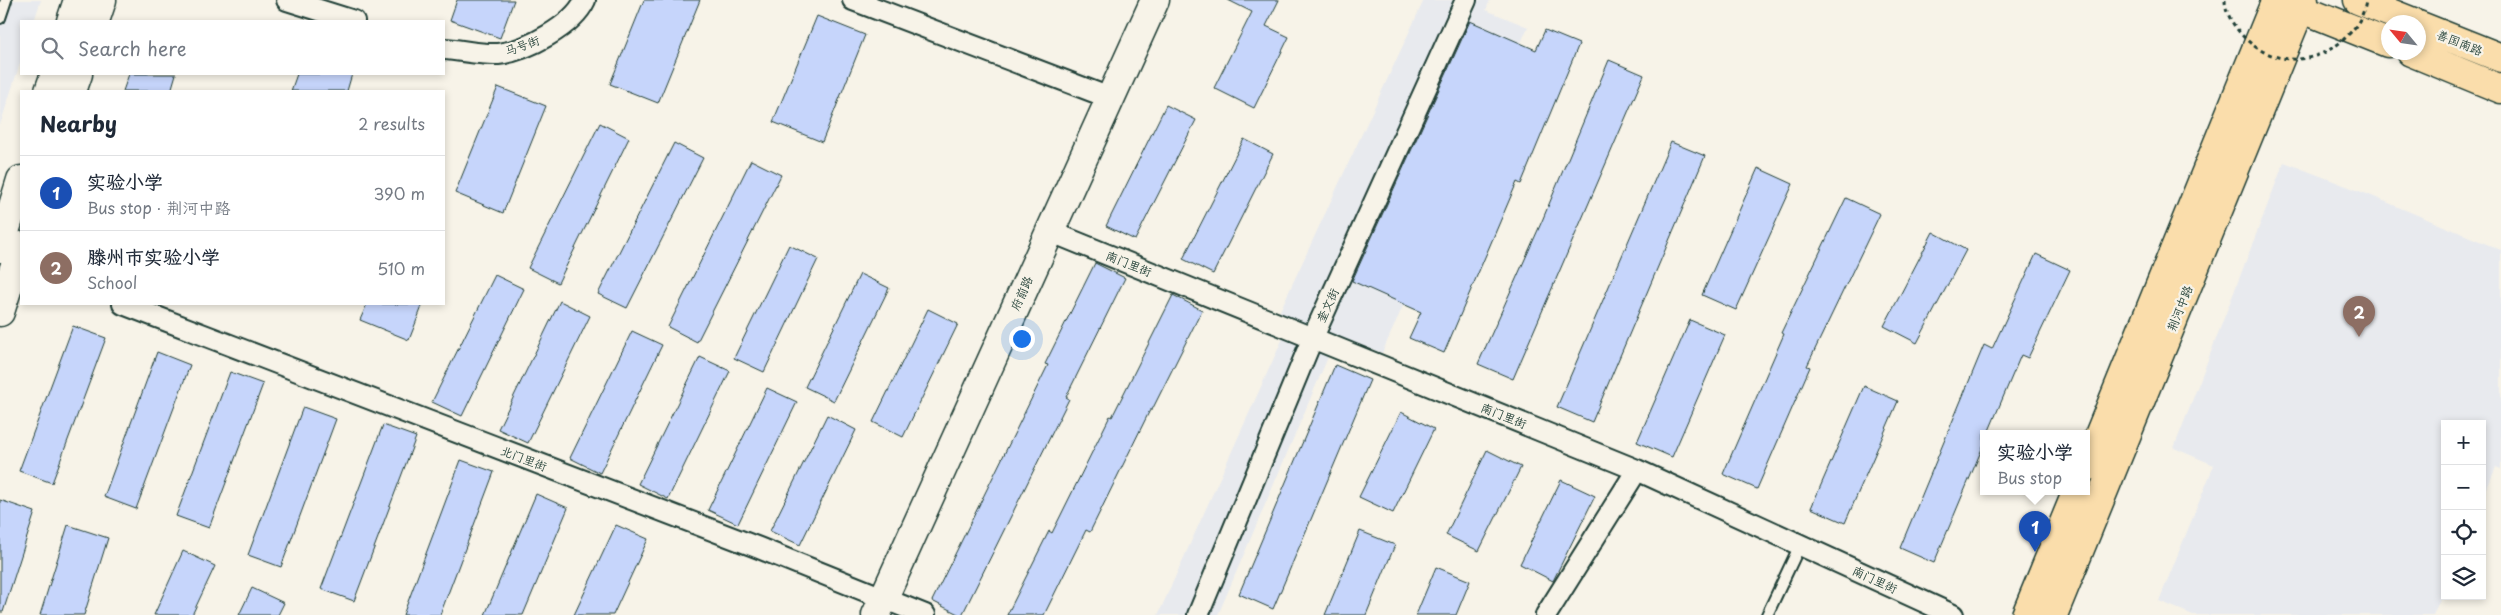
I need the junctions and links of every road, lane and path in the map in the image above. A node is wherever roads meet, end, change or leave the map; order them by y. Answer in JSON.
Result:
{"nodes":[{"id":1,"x":6,"y":0,"type":"edge"},
{"id":2,"x":78,"y":0,"type":"edge"},
{"id":3,"x":102,"y":0,"type":"edge"},
{"id":4,"x":287,"y":0,"type":"edge"},
{"id":5,"x":585,"y":0,"type":"edge"},
{"id":6,"x":853,"y":0,"type":"edge"},
{"id":7,"x":1155,"y":0,"type":"edge"},
{"id":8,"x":1466,"y":0,"type":"edge"},
{"id":9,"x":2224,"y":0,"type":"edge"},
{"id":10,"x":2276,"y":0,"type":"edge"},
{"id":11,"x":2358,"y":0,"type":"edge"},
{"id":12,"x":2366,"y":0,"type":"edge"},
{"id":13,"x":2295,"y":3,"type":"edge"},
{"id":14,"x":2396,"y":15,"type":"edge"},
{"id":15,"x":0,"y":18,"type":"edge"},
{"id":16,"x":71,"y":20,"type":"edge"},
{"id":17,"x":95,"y":20,"type":"edge"},
{"id":18,"x":351,"y":20,"type":"edge"},
{"id":19,"x":2426,"y":28,"type":"edge"},
{"id":20,"x":2381,"y":41,"type":"edge"},
{"id":21,"x":445,"y":49,"type":"edge"},
{"id":22,"x":2426,"y":58,"type":"edge"},
{"id":23,"x":2501,"y":58,"type":"edge"},
{"id":24,"x":55,"y":75,"type":"edge"},
{"id":25,"x":78,"y":75,"type":"edge"},
{"id":26,"x":2501,"y":89,"type":"edge"},
{"id":27,"x":49,"y":90,"type":"edge"},
{"id":28,"x":72,"y":90,"type":"edge"},
{"id":29,"x":1110,"y":98,"type":"junction"},
{"id":30,"x":20,"y":188,"type":"edge"},
{"id":31,"x":1049,"y":231,"type":"junction"},
{"id":32,"x":12,"y":256,"type":"edge"},
{"id":33,"x":125,"y":305,"type":"edge"},
{"id":34,"x":0,"y":312,"type":"edge"},
{"id":35,"x":1313,"y":336,"type":"junction"},
{"id":36,"x":2090,"y":457,"type":"edge"},
{"id":37,"x":1637,"y":470,"type":"junction"},
{"id":38,"x":2074,"y":495,"type":"edge"},
{"id":39,"x":1800,"y":545,"type":"junction"},
{"id":40,"x":880,"y":606,"type":"edge"},
{"id":41,"x":925,"y":615,"type":"edge"},
{"id":42,"x":1198,"y":615,"type":"edge"},
{"id":43,"x":1546,"y":615,"type":"edge"},
{"id":44,"x":1767,"y":615,"type":"edge"},
{"id":45,"x":1953,"y":615,"type":"edge"},
{"id":46,"x":2026,"y":615,"type":"edge"},
{"id":47,"x":2053,"y":615,"type":"edge"}],
"edges":[{"from":1,"to":15,"type":"lane"},
{"from":2,"to":16,"type":"main road"},
{"from":3,"to":17,"type":"main road"},
{"from":4,"to":18,"type":"street"},
{"from":5,"to":21,"type":"street","name":"马号街"},
{"from":6,"to":29,"type":"street"},
{"from":7,"to":29,"type":"main road","name":"府前路"},
{"from":8,"to":35,"type":"street","name":"奎文街"},
{"from":9,"to":12,"type":"path","bridge":true},
{"from":10,"to":36,"type":"main road"},
{"from":11,"to":14,"type":"main road"},
{"from":13,"to":20,"type":"main road"},
{"from":13,"to":47,"type":"main road","name":"荆河中路"},
{"from":19,"to":23,"type":"main road","name":"善国南路"},
{"from":22,"to":26,"type":"main road"},
{"from":24,"to":27,"type":"main road"},
{"from":25,"to":28,"type":"main road"},
{"from":29,"to":31,"type":"main road","name":"府前路"},
{"from":30,"to":32,"type":"main road"},
{"from":31,"to":35,"type":"street","name":"南门里街"},
{"from":31,"to":40,"type":"main road","name":"府前路"},
{"from":32,"to":34,"type":"main road"},
{"from":33,"to":40,"type":"street","name":"北门里街"},
{"from":35,"to":37,"type":"street","name":"南门里街"},
{"from":35,"to":42,"type":"street","name":"奎文街"},
{"from":37,"to":39,"type":"street","name":"南门里街"},
{"from":37,"to":43,"type":"street"},
{"from":38,"to":46,"type":"main road"},
{"from":39,"to":44,"type":"lane"},
{"from":39,"to":45,"type":"street","name":"南门里街"},
{"from":40,"to":41,"type":"street","name":"北门里街"}]}
